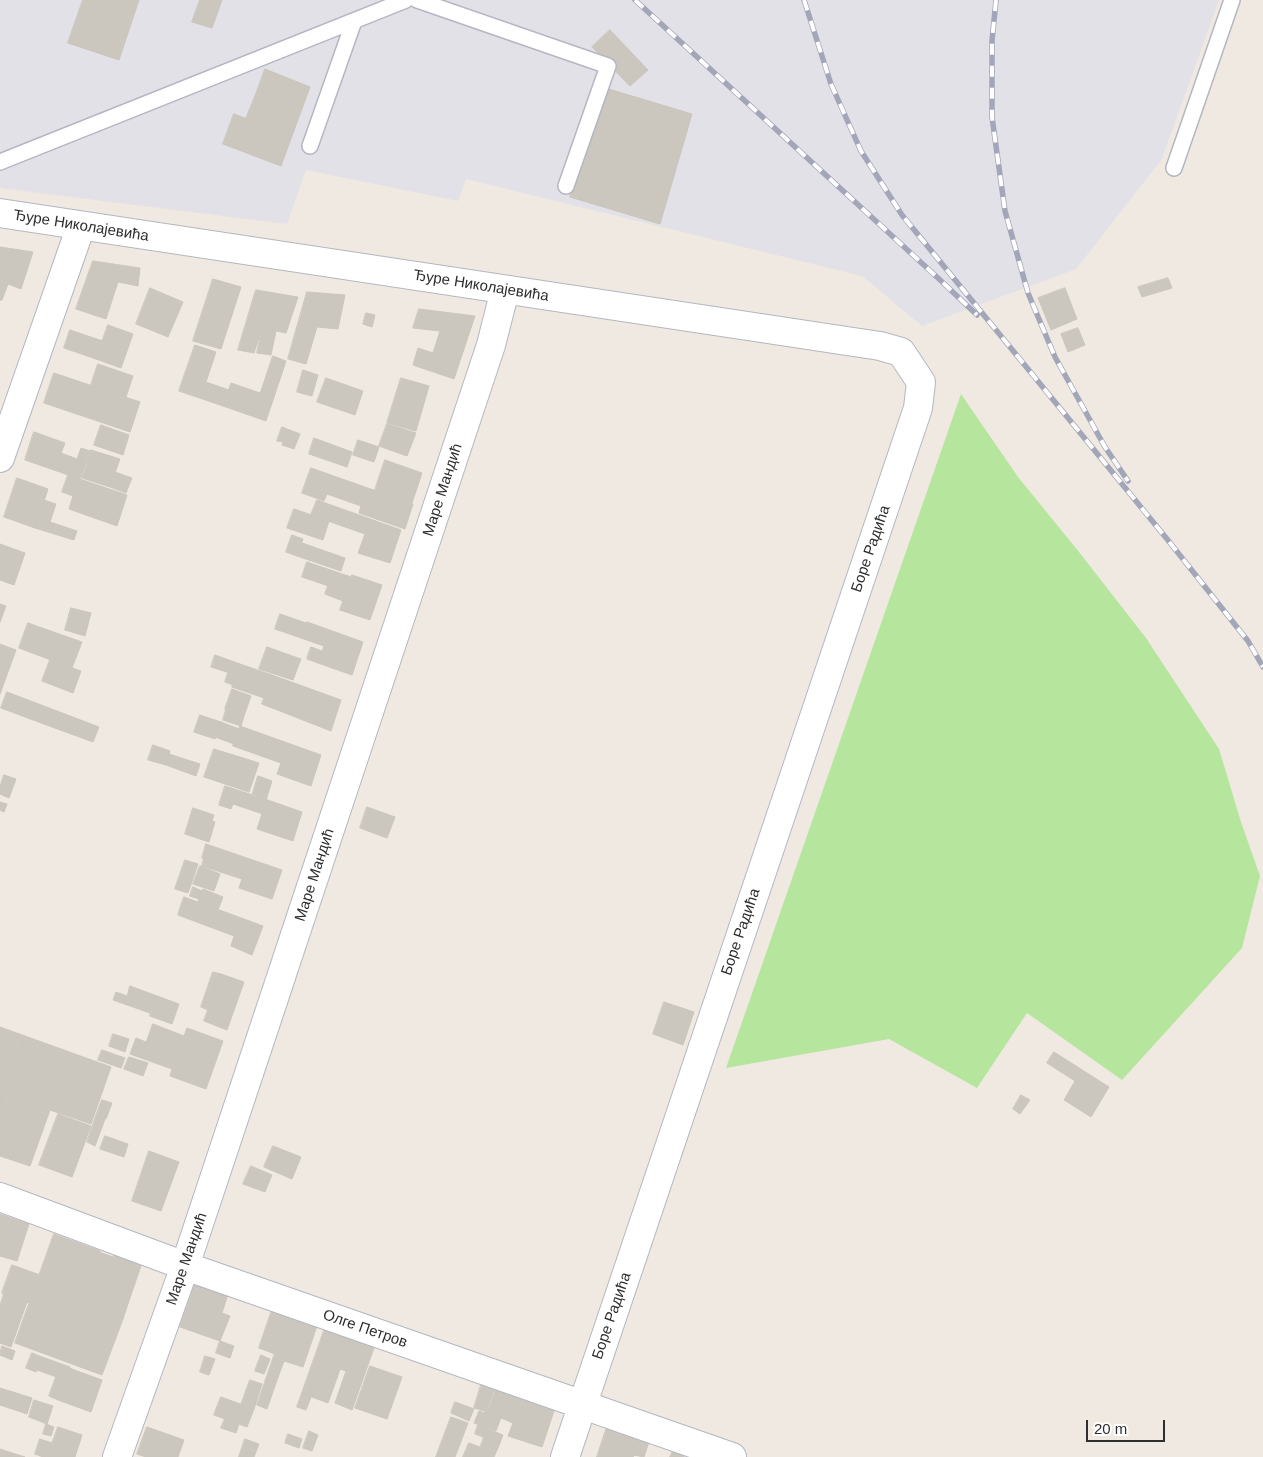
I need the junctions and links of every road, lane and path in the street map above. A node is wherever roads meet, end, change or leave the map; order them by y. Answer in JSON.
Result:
{"nodes":[{"id":1,"x":406,"y":0,"type":"edge"},
{"id":2,"x":417,"y":0,"type":"edge"},
{"id":3,"x":1232,"y":0,"type":"edge"},
{"id":4,"x":354,"y":21,"type":"junction"},
{"id":5,"x":310,"y":146,"type":"dead end"},
{"id":6,"x":0,"y":162,"type":"edge"},
{"id":7,"x":1174,"y":168,"type":"dead end"},
{"id":8,"x":566,"y":186,"type":"dead end"},
{"id":9,"x":0,"y":213,"type":"edge"},
{"id":10,"x":81,"y":226,"type":"junction"},
{"id":11,"x":505,"y":290,"type":"junction"},
{"id":12,"x":918,"y":408,"type":"joint"},
{"id":13,"x":0,"y":458,"type":"edge"},
{"id":14,"x":0,"y":1197,"type":"edge"},
{"id":15,"x":185,"y":1266,"type":"junction"},
{"id":16,"x":582,"y":1406,"type":"junction"},
{"id":17,"x":117,"y":1457,"type":"edge"},
{"id":18,"x":565,"y":1457,"type":"edge"},
{"id":19,"x":732,"y":1457,"type":"edge"}],
"edges":[{"from":1,"to":4,"type":"lane"},
{"from":2,"to":8,"type":"lane"},
{"from":3,"to":7,"type":"lane"},
{"from":4,"to":5,"type":"lane"},
{"from":4,"to":6,"type":"lane"},
{"from":9,"to":10,"type":"street","name":"Ђуре Николајевића"},
{"from":10,"to":11,"type":"street","name":"Ђуре Николајевића"},
{"from":10,"to":13,"type":"street"},
{"from":11,"to":12,"type":"street","name":"Ђуре Николајевића"},
{"from":11,"to":15,"type":"street","name":"Маре Мандић"},
{"from":12,"to":16,"type":"street","name":"Боре Радића"},
{"from":14,"to":15,"type":"street","name":"Олге Петров"},
{"from":15,"to":16,"type":"street","name":"Олге Петров"},
{"from":15,"to":17,"type":"street","name":"Маре Мандић"},
{"from":16,"to":18,"type":"street","name":"Боре Радића"},
{"from":16,"to":19,"type":"street","name":"Олге Петров"}]}
